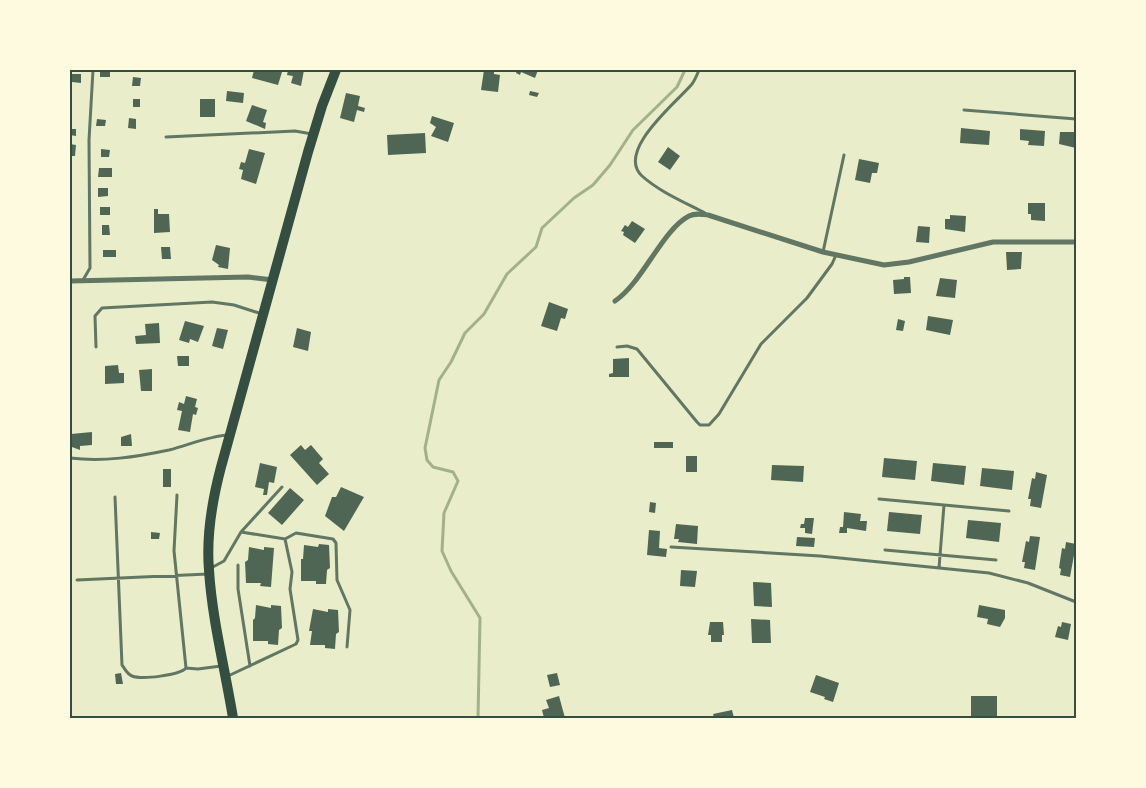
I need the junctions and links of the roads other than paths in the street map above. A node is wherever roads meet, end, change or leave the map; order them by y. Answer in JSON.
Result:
{"nodes":[{"id":1,"x":93,"y":70,"type":"edge"},
{"id":2,"x":336,"y":70,"type":"edge"},
{"id":3,"x":699,"y":70,"type":"edge"},
{"id":4,"x":964,"y":110,"type":"dead end"},
{"id":5,"x":1076,"y":119,"type":"edge"},
{"id":6,"x":313,"y":134,"type":"junction"},
{"id":7,"x":166,"y":137,"type":"dead end"},
{"id":8,"x":844,"y":155,"type":"dead end"},
{"id":9,"x":708,"y":215,"type":"junction"},
{"id":10,"x":1076,"y":242,"type":"edge"},
{"id":11,"x":822,"y":252,"type":"junction"},
{"id":12,"x":836,"y":255,"type":"junction"},
{"id":13,"x":273,"y":280,"type":"junction"},
{"id":14,"x":70,"y":281,"type":"edge"},
{"id":15,"x":82,"y":281,"type":"junction"},
{"id":16,"x":616,"y":301,"type":"dead end"},
{"id":17,"x":263,"y":314,"type":"junction"},
{"id":18,"x":96,"y":346,"type":"dead end"},
{"id":19,"x":617,"y":347,"type":"dead end"},
{"id":20,"x":230,"y":435,"type":"junction"},
{"id":21,"x":70,"y":458,"type":"edge"},
{"id":22,"x":282,"y":487,"type":"dead end"},
{"id":23,"x":177,"y":495,"type":"dead end"},
{"id":24,"x":115,"y":497,"type":"dead end"},
{"id":25,"x":879,"y":499,"type":"dead end"},
{"id":26,"x":944,"y":505,"type":"junction"},
{"id":27,"x":1009,"y":511,"type":"dead end"},
{"id":28,"x":241,"y":532,"type":"junction"},
{"id":29,"x":286,"y":540,"type":"junction"},
{"id":30,"x":671,"y":547,"type":"dead end"},
{"id":31,"x":884,"y":550,"type":"dead end"},
{"id":32,"x":940,"y":555,"type":"junction"},
{"id":33,"x":996,"y":560,"type":"dead end"},
{"id":34,"x":238,"y":565,"type":"dead end"},
{"id":35,"x":939,"y":568,"type":"junction"},
{"id":36,"x":209,"y":572,"type":"junction"},
{"id":37,"x":178,"y":576,"type":"junction"},
{"id":38,"x":118,"y":579,"type":"junction"},
{"id":39,"x":77,"y":580,"type":"dead end"},
{"id":40,"x":1076,"y":602,"type":"edge"},
{"id":41,"x":347,"y":647,"type":"dead end"},
{"id":42,"x":225,"y":666,"type":"junction"},
{"id":43,"x":250,"y":666,"type":"junction"},
{"id":44,"x":186,"y":668,"type":"junction"},
{"id":45,"x":226,"y":677,"type":"junction"},
{"id":46,"x":233,"y":718,"type":"edge"}],
"edges":[{"from":1,"to":15,"type":"lane"},
{"from":2,"to":6,"type":"main road"},
{"from":3,"to":9,"type":"lane"},
{"from":4,"to":5,"type":"lane"},
{"from":6,"to":7,"type":"lane"},
{"from":6,"to":13,"type":"main road"},
{"from":8,"to":11,"type":"lane"},
{"from":9,"to":11,"type":"street"},
{"from":9,"to":16,"type":"street"},
{"from":10,"to":12,"type":"street"},
{"from":11,"to":12,"type":"street"},
{"from":12,"to":19,"type":"lane"},
{"from":13,"to":15,"type":"street"},
{"from":13,"to":17,"type":"main road"},
{"from":14,"to":15,"type":"street"},
{"from":17,"to":18,"type":"lane"},
{"from":17,"to":20,"type":"main road"},
{"from":20,"to":21,"type":"lane"},
{"from":20,"to":36,"type":"main road"},
{"from":22,"to":28,"type":"lane"},
{"from":23,"to":37,"type":"lane"},
{"from":24,"to":38,"type":"lane"},
{"from":25,"to":26,"type":"lane"},
{"from":26,"to":27,"type":"lane"},
{"from":26,"to":32,"type":"lane"},
{"from":28,"to":29,"type":"lane"},
{"from":28,"to":36,"type":"lane"},
{"from":29,"to":41,"type":"lane"},
{"from":29,"to":43,"type":"lane"},
{"from":30,"to":35,"type":"lane"},
{"from":31,"to":32,"type":"lane"},
{"from":32,"to":33,"type":"lane"},
{"from":32,"to":35,"type":"lane"},
{"from":34,"to":43,"type":"lane"},
{"from":35,"to":40,"type":"lane"},
{"from":36,"to":37,"type":"lane"},
{"from":36,"to":42,"type":"main road"},
{"from":37,"to":38,"type":"lane"},
{"from":37,"to":44,"type":"lane"},
{"from":38,"to":39,"type":"lane"},
{"from":38,"to":44,"type":"lane"},
{"from":42,"to":44,"type":"lane"},
{"from":42,"to":45,"type":"main road"},
{"from":43,"to":45,"type":"lane"},
{"from":45,"to":46,"type":"main road"}]}
